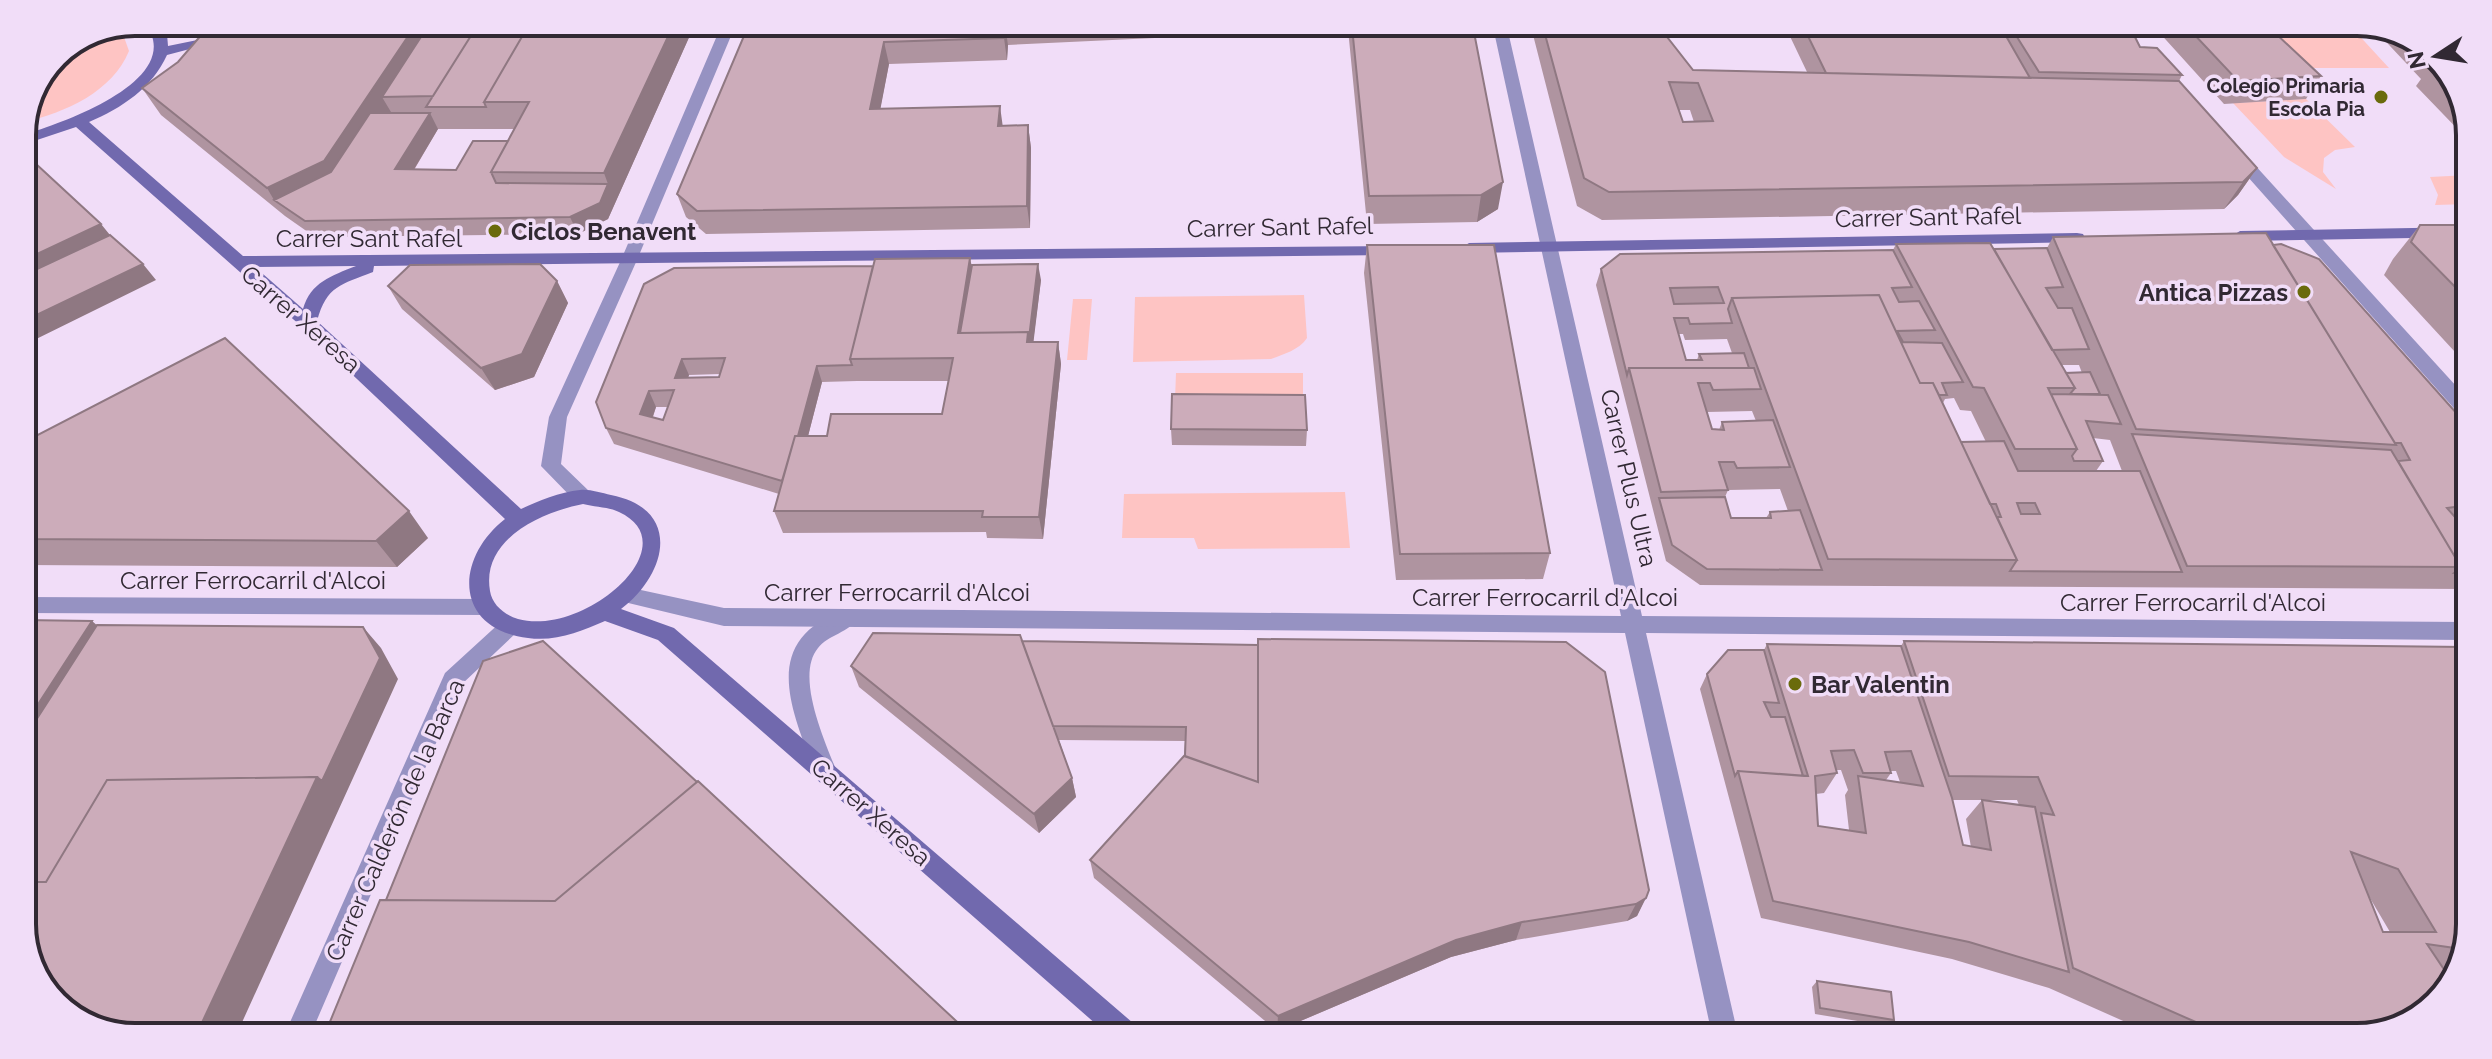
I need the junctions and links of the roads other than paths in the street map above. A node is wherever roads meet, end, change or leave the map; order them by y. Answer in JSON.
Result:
{"nodes":[{"id":1,"x":158,"y":36,"type":"edge"},
{"id":2,"x":724,"y":36,"type":"edge"},
{"id":3,"x":1502,"y":36,"type":"edge"},
{"id":4,"x":230,"y":38,"type":"edge"},
{"id":5,"x":162,"y":52,"type":"junction"},
{"id":6,"x":79,"y":121,"type":"junction"},
{"id":7,"x":36,"y":135,"type":"edge"},
{"id":8,"x":2228,"y":145,"type":"edge"},
{"id":9,"x":2456,"y":232,"type":"edge"},
{"id":10,"x":2308,"y":235,"type":"junction"},
{"id":11,"x":2224,"y":236,"type":"edge"},
{"id":12,"x":2098,"y":238,"type":"edge"},
{"id":13,"x":1548,"y":246,"type":"junction"},
{"id":14,"x":1406,"y":249,"type":"edge"},
{"id":15,"x":1449,"y":249,"type":"edge"},
{"id":16,"x":629,"y":260,"type":"junction"},
{"id":17,"x":237,"y":262,"type":"junction"},
{"id":18,"x":389,"y":263,"type":"junction"},
{"id":19,"x":308,"y":323,"type":"junction"},
{"id":20,"x":2456,"y":398,"type":"edge"},
{"id":21,"x":583,"y":497,"type":"junction"},
{"id":22,"x":519,"y":520,"type":"junction"},
{"id":23,"x":627,"y":595,"type":"junction"},
{"id":24,"x":36,"y":605,"type":"edge"},
{"id":25,"x":484,"y":607,"type":"junction"},
{"id":26,"x":606,"y":612,"type":"junction"},
{"id":27,"x":847,"y":618,"type":"junction"},
{"id":28,"x":1635,"y":624,"type":"junction"},
{"id":29,"x":510,"y":626,"type":"junction"},
{"id":30,"x":2456,"y":631,"type":"edge"},
{"id":31,"x":827,"y":775,"type":"junction"},
{"id":32,"x":303,"y":1023,"type":"edge"},
{"id":33,"x":1114,"y":1023,"type":"edge"},
{"id":34,"x":1722,"y":1023,"type":"edge"}],
"edges":[{"from":1,"to":5,"type":"street"},
{"from":2,"to":16,"type":"street"},
{"from":3,"to":13,"type":"street","name":"Carrer Plus Ultra"},
{"from":4,"to":5,"type":"street"},
{"from":5,"to":6,"type":"street"},
{"from":6,"to":7,"type":"street"},
{"from":6,"to":17,"type":"street","name":"Carrer Xeresa"},
{"from":8,"to":10,"type":"street"},
{"from":9,"to":10,"type":"street"},
{"from":10,"to":11,"type":"street"},
{"from":10,"to":20,"type":"street"},
{"from":12,"to":13,"type":"street","name":"Carrer Sant Rafel"},
{"from":13,"to":15,"type":"street","name":"Carrer Sant Rafel"},
{"from":13,"to":28,"type":"street","name":"Carrer Plus Ultra"},
{"from":14,"to":16,"type":"street","name":"Carrer Sant Rafel"},
{"from":16,"to":18,"type":"street","name":"Carrer Sant Rafel"},
{"from":16,"to":21,"type":"street"},
{"from":17,"to":18,"type":"street","name":"Carrer Sant Rafel"},
{"from":17,"to":19,"type":"street","name":"Carrer Xeresa"},
{"from":18,"to":19,"type":"street"},
{"from":19,"to":22,"type":"street","name":"Carrer Xeresa"},
{"from":21,"to":22,"type":"street"},
{"from":21,"to":23,"type":"street"},
{"from":22,"to":25,"type":"street"},
{"from":23,"to":26,"type":"street"},
{"from":23,"to":27,"type":"street","name":"Carrer Ferrocarril d'Alcoi"},
{"from":24,"to":25,"type":"street","name":"Carrer Ferrocarril d'Alcoi"},
{"from":25,"to":29,"type":"street"},
{"from":26,"to":29,"type":"street"},
{"from":26,"to":31,"type":"street","name":"Carrer Xeresa"},
{"from":27,"to":28,"type":"street","name":"Carrer Ferrocarril d'Alcoi"},
{"from":27,"to":31,"type":"street"},
{"from":28,"to":30,"type":"street","name":"Carrer Ferrocarril d'Alcoi"},
{"from":28,"to":34,"type":"street","name":"Carrer Plus Ultra"},
{"from":29,"to":32,"type":"street","name":"Carrer Calderón de la Barca"},
{"from":31,"to":33,"type":"street","name":"Carrer Xeresa"}]}
